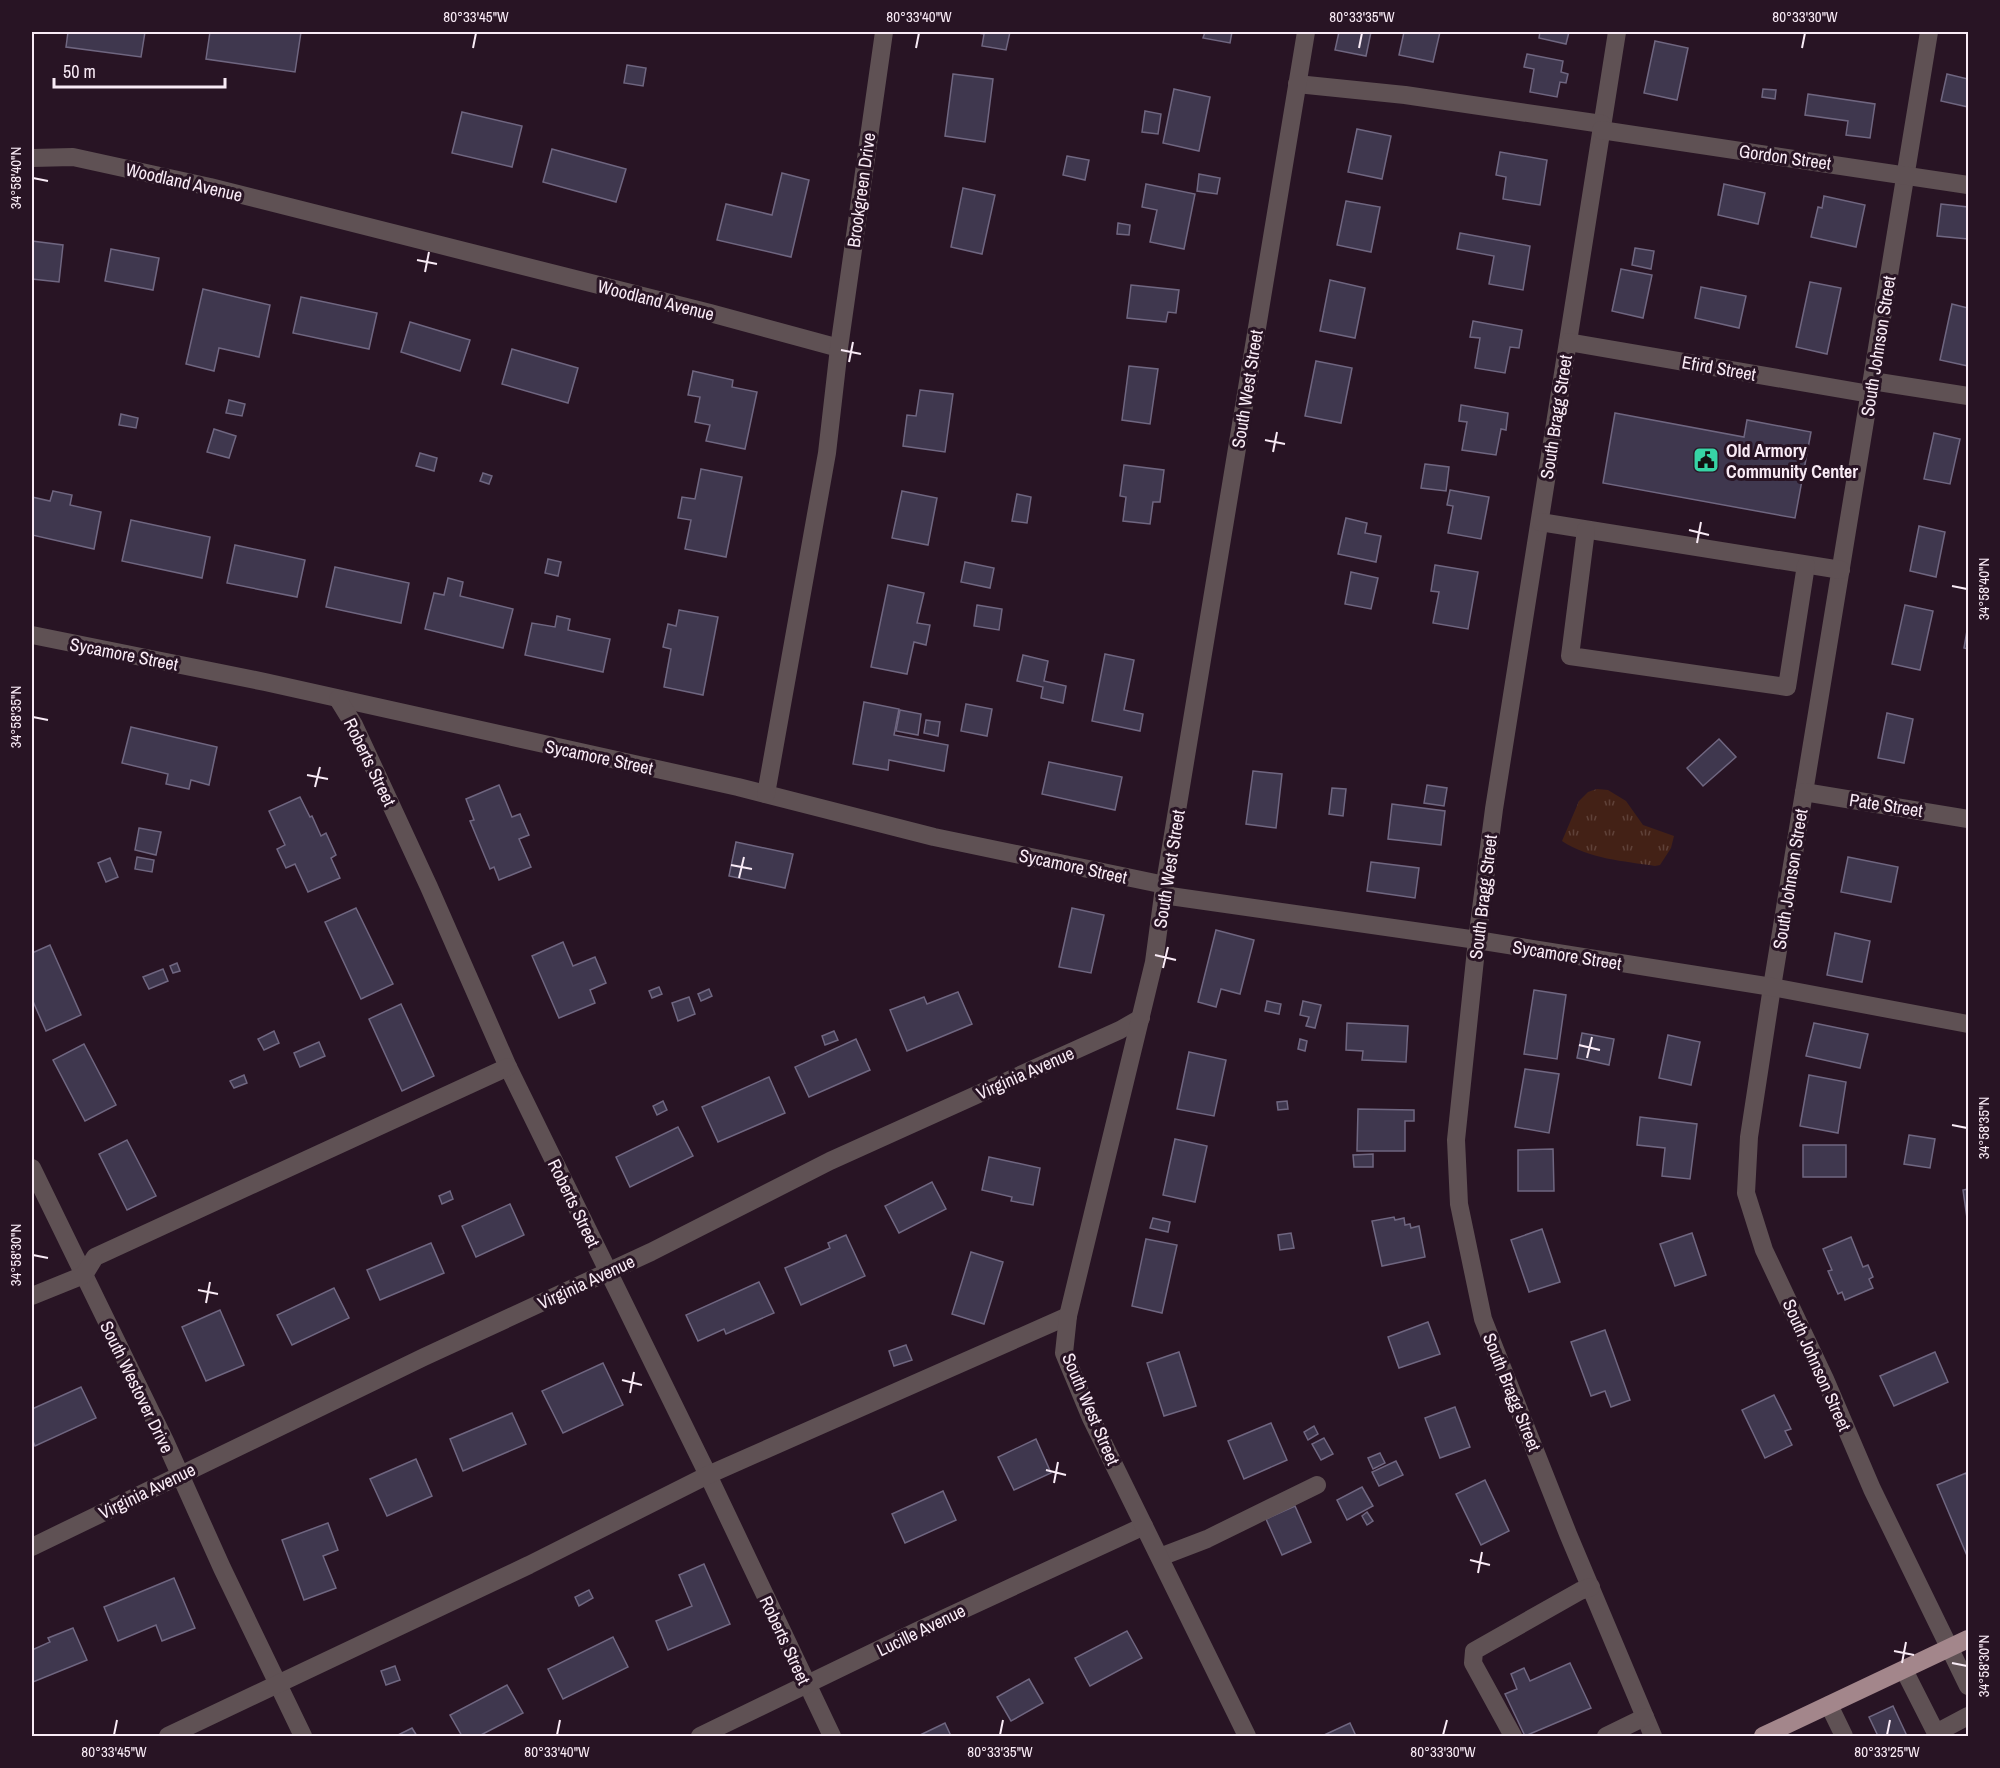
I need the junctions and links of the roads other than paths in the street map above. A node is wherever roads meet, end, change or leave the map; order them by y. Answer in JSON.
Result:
{"nodes":[{"id":1,"x":884,"y":32,"type":"edge"},
{"id":2,"x":1306,"y":32,"type":"edge"},
{"id":3,"x":1617,"y":32,"type":"edge"},
{"id":4,"x":1929,"y":32,"type":"edge"},
{"id":5,"x":1297,"y":84,"type":"junction"},
{"id":6,"x":1601,"y":127,"type":"junction"},
{"id":7,"x":32,"y":158,"type":"edge"},
{"id":8,"x":1905,"y":175,"type":"junction"},
{"id":9,"x":1968,"y":185,"type":"edge"},
{"id":10,"x":1568,"y":342,"type":"junction"},
{"id":11,"x":839,"y":348,"type":"junction"},
{"id":12,"x":1871,"y":388,"type":"junction"},
{"id":13,"x":1968,"y":396,"type":"edge"},
{"id":14,"x":1540,"y":522,"type":"junction"},
{"id":15,"x":1586,"y":530,"type":"junction"},
{"id":16,"x":1806,"y":565,"type":"junction"},
{"id":17,"x":1841,"y":570,"type":"junction"},
{"id":18,"x":32,"y":635,"type":"edge"},
{"id":19,"x":338,"y":699,"type":"junction"},
{"id":20,"x":1804,"y":792,"type":"junction"},
{"id":21,"x":766,"y":794,"type":"junction"},
{"id":22,"x":1968,"y":819,"type":"edge"},
{"id":23,"x":1164,"y":890,"type":"junction"},
{"id":24,"x":1477,"y":940,"type":"junction"},
{"id":25,"x":1772,"y":987,"type":"junction"},
{"id":26,"x":1141,"y":1018,"type":"junction"},
{"id":27,"x":1968,"y":1024,"type":"edge"},
{"id":28,"x":508,"y":1067,"type":"junction"},
{"id":29,"x":32,"y":1168,"type":"edge"},
{"id":30,"x":608,"y":1272,"type":"junction"},
{"id":31,"x":84,"y":1275,"type":"junction"},
{"id":32,"x":32,"y":1296,"type":"edge"},
{"id":33,"x":1068,"y":1316,"type":"junction"},
{"id":34,"x":708,"y":1475,"type":"junction"},
{"id":35,"x":180,"y":1476,"type":"junction"},
{"id":36,"x":1317,"y":1485,"type":"dead end"},
{"id":37,"x":1144,"y":1526,"type":"junction"},
{"id":38,"x":32,"y":1547,"type":"edge"},
{"id":39,"x":1160,"y":1557,"type":"junction"},
{"id":40,"x":1591,"y":1587,"type":"junction"},
{"id":41,"x":1968,"y":1639,"type":"edge"},
{"id":42,"x":1950,"y":1648,"type":"junction"},
{"id":43,"x":1904,"y":1670,"type":"junction"},
{"id":44,"x":278,"y":1685,"type":"junction"},
{"id":45,"x":806,"y":1685,"type":"junction"},
{"id":46,"x":1968,"y":1686,"type":"edge"},
{"id":47,"x":1829,"y":1705,"type":"junction"},
{"id":48,"x":1968,"y":1716,"type":"edge"},
{"id":49,"x":1645,"y":1717,"type":"junction"},
{"id":50,"x":1240,"y":1734,"type":"edge"},
{"id":51,"x":168,"y":1737,"type":"edge"},
{"id":52,"x":303,"y":1737,"type":"edge"},
{"id":53,"x":700,"y":1737,"type":"edge"},
{"id":54,"x":832,"y":1737,"type":"edge"},
{"id":55,"x":1514,"y":1737,"type":"edge"},
{"id":56,"x":1606,"y":1737,"type":"edge"},
{"id":57,"x":1653,"y":1737,"type":"edge"},
{"id":58,"x":1763,"y":1737,"type":"edge"},
{"id":59,"x":1844,"y":1737,"type":"edge"}],
"edges":[{"from":1,"to":11,"type":"street","name":"Brookgreen Drive"},
{"from":2,"to":5,"type":"street","name":"South West Street"},
{"from":3,"to":6,"type":"street","name":"South Bragg Street"},
{"from":4,"to":8,"type":"street","name":"South Johnson Street"},
{"from":5,"to":6,"type":"street","name":"Gordon Street"},
{"from":5,"to":23,"type":"street","name":"South West Street"},
{"from":6,"to":8,"type":"street","name":"Gordon Street"},
{"from":6,"to":10,"type":"street","name":"South Bragg Street"},
{"from":7,"to":11,"type":"street","name":"Woodland Avenue"},
{"from":8,"to":9,"type":"street","name":"Gordon Street"},
{"from":8,"to":12,"type":"street","name":"South Johnson Street"},
{"from":10,"to":12,"type":"street","name":"Efird Street"},
{"from":10,"to":14,"type":"street","name":"South Bragg Street"},
{"from":11,"to":21,"type":"street"},
{"from":12,"to":13,"type":"street","name":"Efird Street"},
{"from":12,"to":17,"type":"street","name":"South Johnson Street"},
{"from":14,"to":15,"type":"street"},
{"from":14,"to":24,"type":"street","name":"South Bragg Street"},
{"from":15,"to":16,"type":"street"},
{"from":15,"to":16,"type":"street"},
{"from":16,"to":17,"type":"street"},
{"from":17,"to":20,"type":"street","name":"South Johnson Street"},
{"from":18,"to":19,"type":"street","name":"Sycamore Street"},
{"from":19,"to":21,"type":"street","name":"Sycamore Street"},
{"from":19,"to":28,"type":"street","name":"Roberts Street"},
{"from":20,"to":22,"type":"street","name":"Pate Street"},
{"from":20,"to":25,"type":"street","name":"South Johnson Street"},
{"from":21,"to":23,"type":"street","name":"Sycamore Street"},
{"from":23,"to":24,"type":"street","name":"Sycamore Street"},
{"from":23,"to":26,"type":"street","name":"South West Street"},
{"from":24,"to":25,"type":"street","name":"Sycamore Street"},
{"from":24,"to":40,"type":"street","name":"South Bragg Street"},
{"from":25,"to":27,"type":"street","name":"Sycamore Street"},
{"from":25,"to":42,"type":"street","name":"South Johnson Street"},
{"from":26,"to":30,"type":"street","name":"Virginia Avenue"},
{"from":26,"to":33,"type":"street","name":"South West Street"},
{"from":28,"to":30,"type":"street","name":"Roberts Street"},
{"from":28,"to":31,"type":"street"},
{"from":29,"to":31,"type":"street","name":"South Westover Drive"},
{"from":30,"to":34,"type":"street","name":"Roberts Street"},
{"from":30,"to":35,"type":"street","name":"Virginia Avenue"},
{"from":31,"to":32,"type":"street"},
{"from":31,"to":35,"type":"street","name":"South Westover Drive"},
{"from":33,"to":34,"type":"street"},
{"from":33,"to":37,"type":"street","name":"South West Street"},
{"from":34,"to":44,"type":"street"},
{"from":34,"to":45,"type":"street","name":"Roberts Street"},
{"from":35,"to":38,"type":"street","name":"Virginia Avenue"},
{"from":35,"to":44,"type":"street","name":"South Westover Drive"},
{"from":36,"to":39,"type":"street"},
{"from":37,"to":39,"type":"street","name":"South West Street"},
{"from":37,"to":45,"type":"street","name":"Lucille Avenue"},
{"from":39,"to":50,"type":"street","name":"South West Street"},
{"from":40,"to":49,"type":"street","name":"South Bragg Street"},
{"from":40,"to":55,"type":"street"},
{"from":41,"to":42,"type":"main road"},
{"from":42,"to":43,"type":"main road"},
{"from":42,"to":46,"type":"street","name":"South Johnson Street"},
{"from":43,"to":47,"type":"main road"},
{"from":43,"to":48,"type":"street"},
{"from":44,"to":51,"type":"street"},
{"from":44,"to":52,"type":"street","name":"South Westover Drive"},
{"from":45,"to":53,"type":"street","name":"Lucille Avenue"},
{"from":45,"to":54,"type":"street","name":"Roberts Street"},
{"from":47,"to":58,"type":"main road"},
{"from":47,"to":59,"type":"street"},
{"from":49,"to":56,"type":"street"},
{"from":49,"to":57,"type":"street","name":"South Bragg Street"}]}
